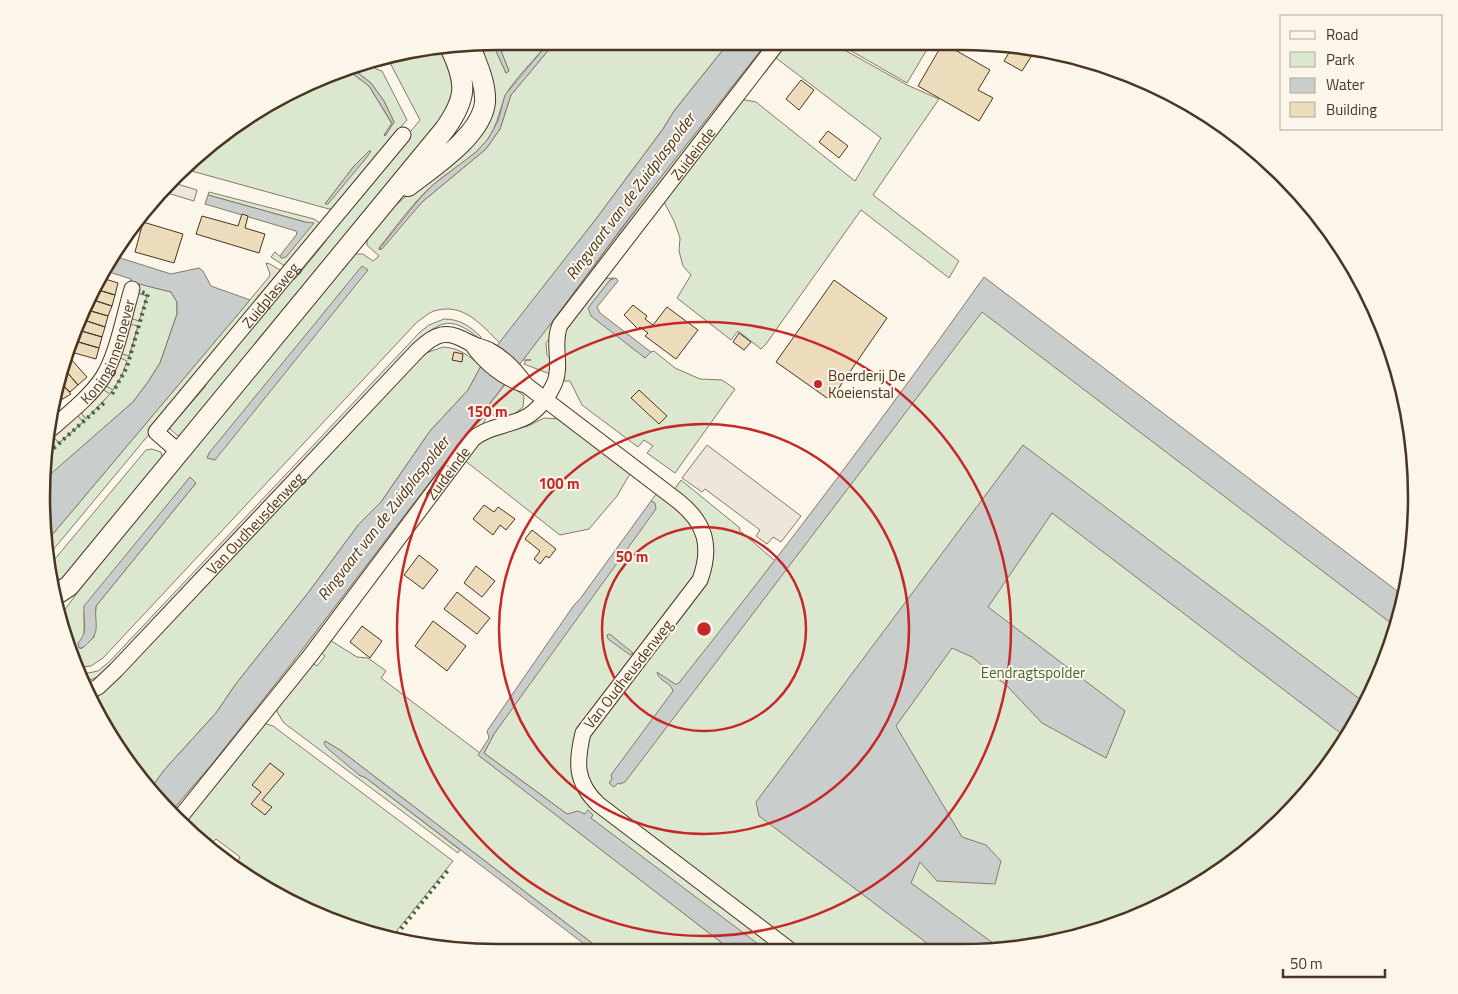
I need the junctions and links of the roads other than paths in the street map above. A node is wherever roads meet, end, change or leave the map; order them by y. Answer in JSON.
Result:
{"nodes":[{"id":1,"x":772,"y":50,"type":"edge"},
{"id":2,"x":472,"y":51,"type":"edge"},
{"id":3,"x":452,"y":53,"type":"edge"},
{"id":4,"x":403,"y":135,"type":"dead end"},
{"id":5,"x":389,"y":199,"type":"junction"},
{"id":6,"x":132,"y":289,"type":"dead end"},
{"id":7,"x":544,"y":399,"type":"junction"},
{"id":8,"x":57,"y":423,"type":"edge"},
{"id":9,"x":179,"y":452,"type":"junction"},
{"id":10,"x":61,"y":591,"type":"edge"},
{"id":11,"x":93,"y":689,"type":"edge"},
{"id":12,"x":183,"y":815,"type":"edge"},
{"id":13,"x":782,"y":944,"type":"edge"}],
"edges":[{"from":1,"to":7,"type":"street","name":"Zuideinde"},
{"from":2,"to":5,"type":"main road","name":"Zuidplasweg"},
{"from":3,"to":5,"type":"main road","name":"Zuidplasweg"},
{"from":4,"to":9,"type":"street","name":"Zuidplasweg"},
{"from":5,"to":9,"type":"main road","name":"Zuidplasweg"},
{"from":6,"to":8,"type":"street","name":"Koninginnenoever"},
{"from":7,"to":11,"type":"street","name":"Van Oudheusdenweg"},
{"from":7,"to":12,"type":"street","name":"Zuideinde"},
{"from":7,"to":13,"type":"street","name":"Van Oudheusdenweg"},
{"from":9,"to":10,"type":"main road","name":"Zuidplasweg"}]}
